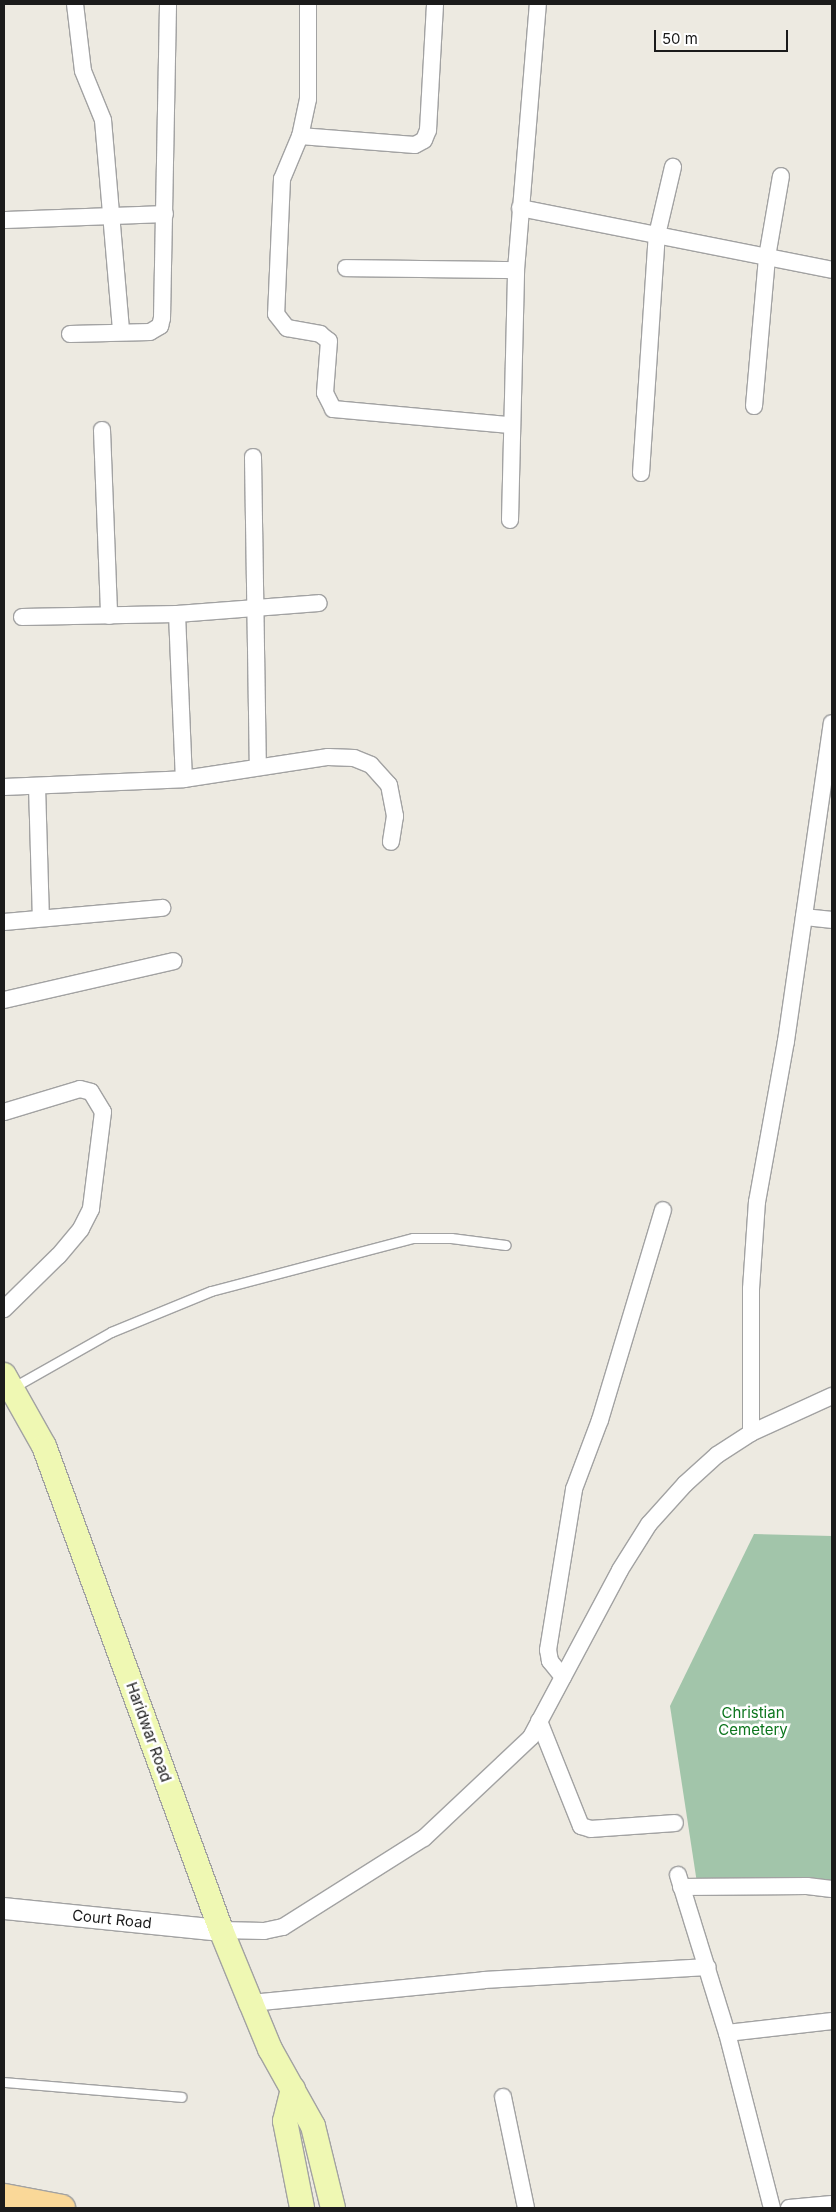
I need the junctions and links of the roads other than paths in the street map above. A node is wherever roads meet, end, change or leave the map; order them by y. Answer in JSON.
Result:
{"nodes":[{"id":1,"x":75,"y":4,"type":"edge"},
{"id":2,"x":168,"y":4,"type":"edge"},
{"id":3,"x":308,"y":4,"type":"edge"},
{"id":4,"x":435,"y":4,"type":"edge"},
{"id":5,"x":538,"y":4,"type":"edge"},
{"id":6,"x":300,"y":136,"type":"junction"},
{"id":7,"x":673,"y":167,"type":"dead end"},
{"id":8,"x":781,"y":176,"type":"dead end"},
{"id":9,"x":520,"y":208,"type":"junction"},
{"id":10,"x":165,"y":214,"type":"junction"},
{"id":11,"x":112,"y":218,"type":"junction"},
{"id":12,"x":4,"y":220,"type":"edge"},
{"id":13,"x":657,"y":235,"type":"junction"},
{"id":14,"x":767,"y":257,"type":"junction"},
{"id":15,"x":346,"y":268,"type":"dead end"},
{"id":16,"x":516,"y":270,"type":"junction"},
{"id":17,"x":832,"y":270,"type":"edge"},
{"id":18,"x":121,"y":331,"type":"junction"},
{"id":19,"x":70,"y":334,"type":"dead end"},
{"id":20,"x":754,"y":406,"type":"dead end"},
{"id":21,"x":510,"y":426,"type":"junction"},
{"id":22,"x":102,"y":430,"type":"dead end"},
{"id":23,"x":253,"y":457,"type":"dead end"},
{"id":24,"x":641,"y":473,"type":"dead end"},
{"id":25,"x":510,"y":520,"type":"dead end"},
{"id":26,"x":320,"y":603,"type":"dead end"},
{"id":27,"x":256,"y":608,"type":"junction"},
{"id":28,"x":177,"y":614,"type":"junction"},
{"id":29,"x":109,"y":616,"type":"junction"},
{"id":30,"x":22,"y":617,"type":"dead end"},
{"id":31,"x":832,"y":722,"type":"edge"},
{"id":32,"x":258,"y":767,"type":"junction"},
{"id":33,"x":184,"y":779,"type":"junction"},
{"id":34,"x":37,"y":786,"type":"junction"},
{"id":35,"x":4,"y":787,"type":"edge"},
{"id":36,"x":827,"y":794,"type":"edge"},
{"id":37,"x":391,"y":842,"type":"dead end"},
{"id":38,"x":162,"y":908,"type":"dead end"},
{"id":39,"x":804,"y":917,"type":"junction"},
{"id":40,"x":41,"y":918,"type":"junction"},
{"id":41,"x":832,"y":920,"type":"edge"},
{"id":42,"x":4,"y":922,"type":"edge"},
{"id":43,"x":174,"y":961,"type":"dead end"},
{"id":44,"x":4,"y":1000,"type":"edge"},
{"id":45,"x":4,"y":1112,"type":"edge"},
{"id":46,"x":663,"y":1210,"type":"dead end"},
{"id":47,"x":506,"y":1244,"type":"dead end"},
{"id":48,"x":4,"y":1309,"type":"edge"},
{"id":49,"x":8,"y":1382,"type":"edge"},
{"id":50,"x":832,"y":1396,"type":"edge"},
{"id":51,"x":751,"y":1433,"type":"junction"},
{"id":52,"x":563,"y":1677,"type":"junction"},
{"id":53,"x":540,"y":1721,"type":"junction"},
{"id":54,"x":675,"y":1823,"type":"dead end"},
{"id":55,"x":832,"y":1889,"type":"edge"},
{"id":56,"x":4,"y":1908,"type":"edge"},
{"id":57,"x":221,"y":1930,"type":"junction"},
{"id":58,"x":708,"y":1967,"type":"junction"},
{"id":59,"x":251,"y":2002,"type":"junction"},
{"id":60,"x":832,"y":2021,"type":"edge"},
{"id":61,"x":727,"y":2033,"type":"junction"},
{"id":62,"x":4,"y":2082,"type":"edge"},
{"id":63,"x":293,"y":2089,"type":"junction"},
{"id":64,"x":181,"y":2097,"type":"dead end"},
{"id":65,"x":503,"y":2097,"type":"dead end"},
{"id":66,"x":4,"y":2197,"type":"edge"},
{"id":67,"x":832,"y":2204,"type":"edge"},
{"id":68,"x":62,"y":2208,"type":"edge"},
{"id":69,"x":302,"y":2208,"type":"edge"},
{"id":70,"x":333,"y":2208,"type":"edge"},
{"id":71,"x":526,"y":2208,"type":"edge"},
{"id":72,"x":772,"y":2208,"type":"edge"},
{"id":73,"x":789,"y":2208,"type":"edge"}],
"edges":[{"from":1,"to":11,"type":"street"},
{"from":2,"to":10,"type":"street"},
{"from":3,"to":6,"type":"street"},
{"from":4,"to":6,"type":"street"},
{"from":5,"to":9,"type":"street"},
{"from":6,"to":21,"type":"street"},
{"from":7,"to":13,"type":"street"},
{"from":8,"to":14,"type":"street"},
{"from":9,"to":13,"type":"street"},
{"from":9,"to":16,"type":"street"},
{"from":10,"to":11,"type":"street"},
{"from":10,"to":18,"type":"street"},
{"from":11,"to":12,"type":"street"},
{"from":11,"to":18,"type":"street"},
{"from":13,"to":14,"type":"street"},
{"from":13,"to":24,"type":"street"},
{"from":14,"to":17,"type":"street"},
{"from":14,"to":20,"type":"street"},
{"from":15,"to":16,"type":"street"},
{"from":16,"to":21,"type":"street"},
{"from":18,"to":19,"type":"street"},
{"from":21,"to":25,"type":"street"},
{"from":22,"to":29,"type":"street"},
{"from":23,"to":27,"type":"street"},
{"from":26,"to":27,"type":"street"},
{"from":27,"to":28,"type":"street"},
{"from":27,"to":32,"type":"street"},
{"from":28,"to":29,"type":"street"},
{"from":28,"to":33,"type":"street"},
{"from":29,"to":30,"type":"street"},
{"from":31,"to":36,"type":"street"},
{"from":32,"to":33,"type":"street"},
{"from":32,"to":37,"type":"street"},
{"from":33,"to":34,"type":"street"},
{"from":34,"to":35,"type":"street"},
{"from":34,"to":40,"type":"street"},
{"from":36,"to":39,"type":"street"},
{"from":38,"to":40,"type":"street"},
{"from":39,"to":41,"type":"street"},
{"from":39,"to":51,"type":"street"},
{"from":40,"to":42,"type":"street"},
{"from":43,"to":44,"type":"street"},
{"from":45,"to":48,"type":"street"},
{"from":46,"to":52,"type":"street"},
{"from":47,"to":49,"type":"lane"},
{"from":49,"to":57,"type":"main road","name":"Haridwar Road"},
{"from":50,"to":51,"type":"street"},
{"from":51,"to":52,"type":"street"},
{"from":52,"to":53,"type":"street"},
{"from":53,"to":54,"type":"street"},
{"from":53,"to":57,"type":"street"},
{"from":55,"to":58,"type":"street"},
{"from":56,"to":57,"type":"street","name":"Court Road"},
{"from":57,"to":59,"type":"main road","name":"Haridwar Road"},
{"from":58,"to":59,"type":"street"},
{"from":58,"to":61,"type":"street"},
{"from":59,"to":63,"type":"main road","name":"Haridwar Road"},
{"from":60,"to":61,"type":"street"},
{"from":61,"to":72,"type":"street"},
{"from":62,"to":64,"type":"lane"},
{"from":63,"to":69,"type":"main road"},
{"from":63,"to":70,"type":"main road","name":"Haridwar Road"},
{"from":65,"to":71,"type":"street"},
{"from":66,"to":68,"type":"main road"},
{"from":67,"to":73,"type":"street"}]}
